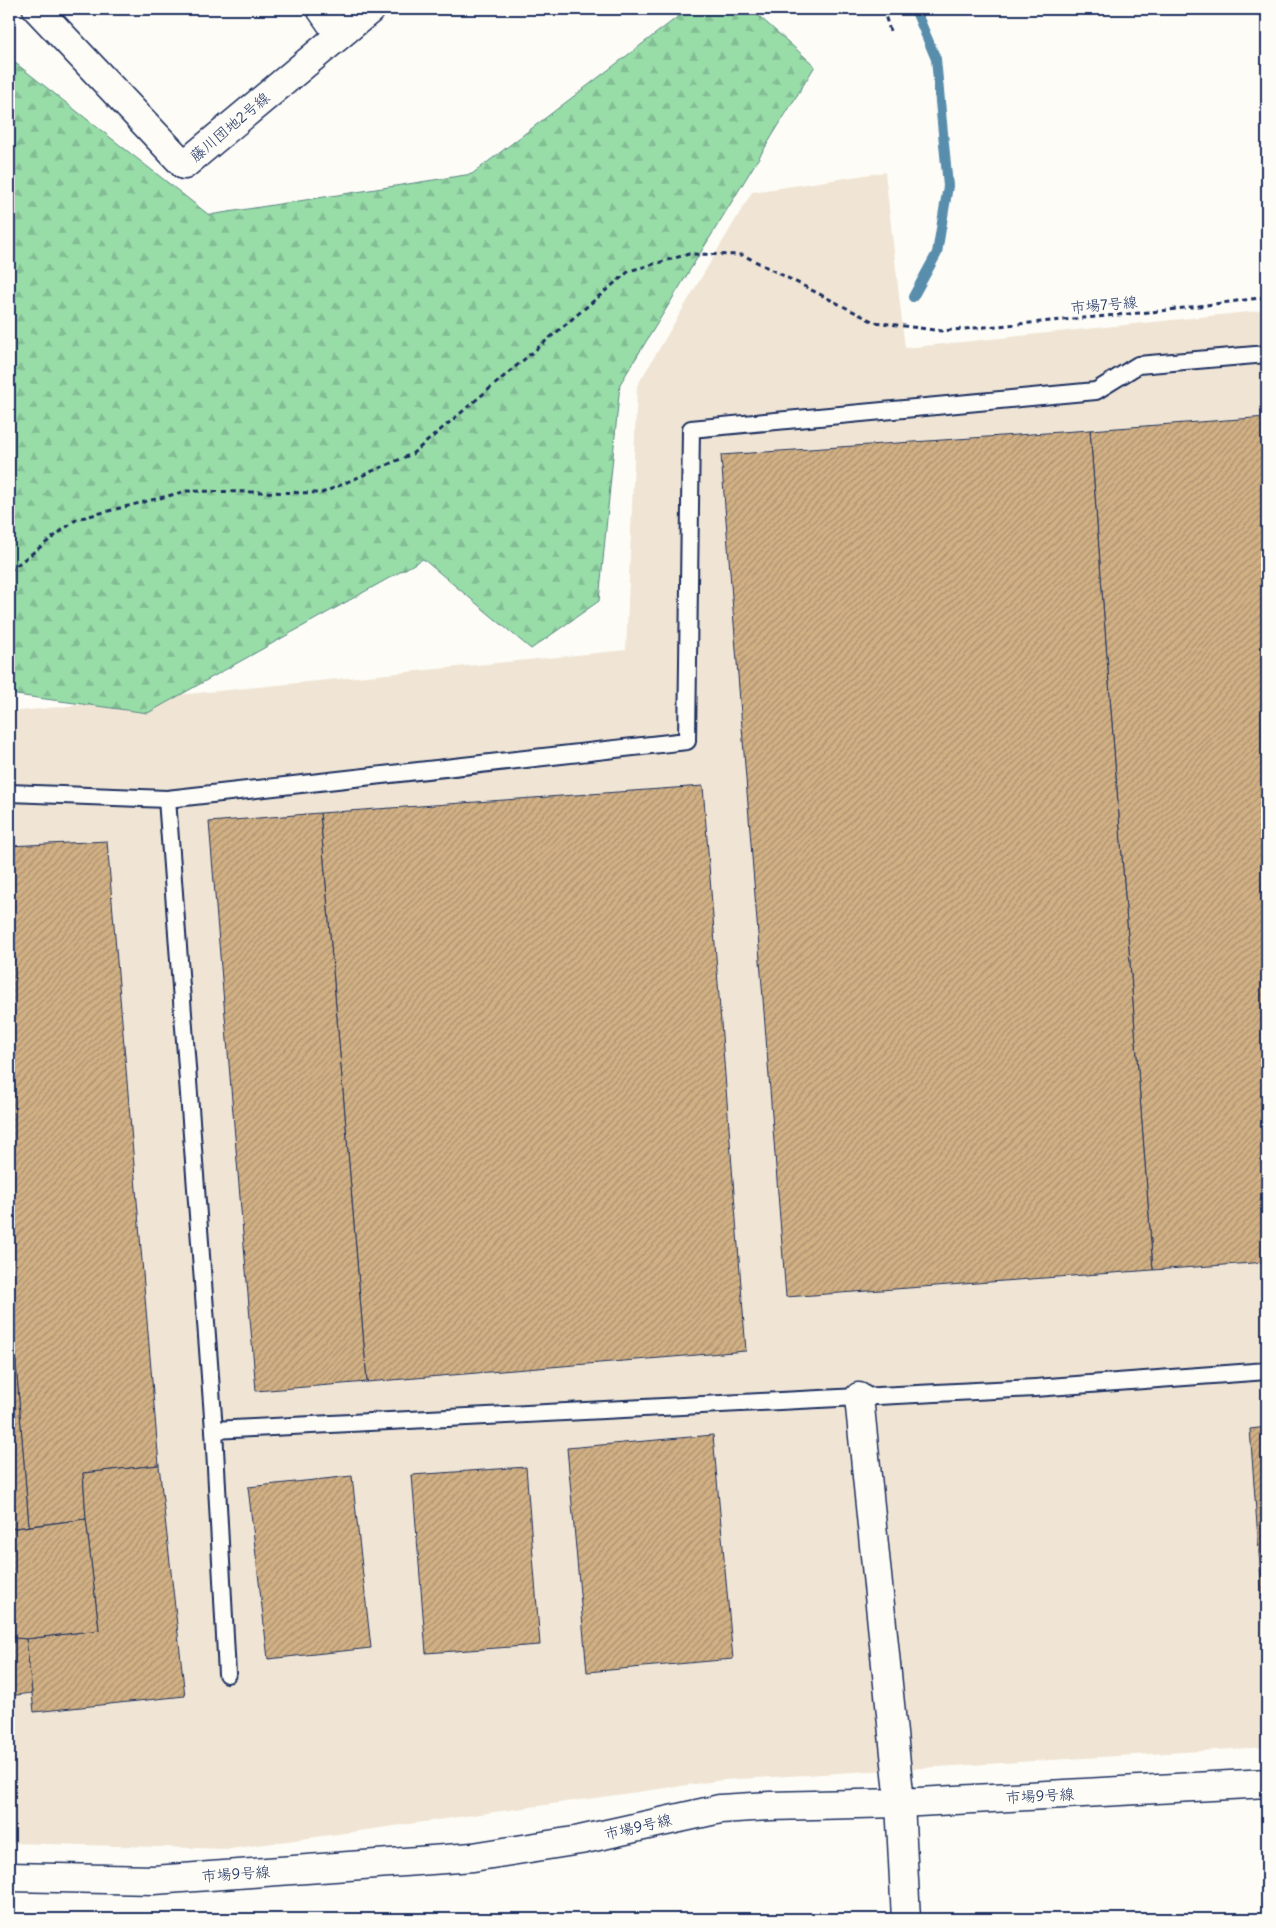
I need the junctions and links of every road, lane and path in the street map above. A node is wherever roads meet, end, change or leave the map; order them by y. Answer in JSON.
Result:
{"nodes":[{"id":1,"x":37,"y":9,"type":"edge"},
{"id":2,"x":321,"y":9,"type":"edge"},
{"id":3,"x":371,"y":9,"type":"edge"},
{"id":4,"x":884,"y":9,"type":"edge"},
{"id":5,"x":891,"y":34,"type":"dead end"},
{"id":6,"x":339,"y":35,"type":"junction"},
{"id":7,"x":1267,"y":297,"type":"edge"},
{"id":8,"x":1267,"y":354,"type":"edge"},
{"id":9,"x":9,"y":571,"type":"edge"},
{"id":10,"x":9,"y":793,"type":"edge"},
{"id":11,"x":167,"y":799,"type":"junction"},
{"id":12,"x":1267,"y":1372,"type":"edge"},
{"id":13,"x":859,"y":1397,"type":"junction"},
{"id":14,"x":214,"y":1430,"type":"junction"},
{"id":15,"x":227,"y":1674,"type":"dead end"},
{"id":16,"x":1267,"y":1783,"type":"edge"},
{"id":17,"x":900,"y":1803,"type":"junction"},
{"id":18,"x":9,"y":1877,"type":"edge"},
{"id":19,"x":906,"y":1919,"type":"edge"}],
"edges":[{"from":1,"to":6,"type":"street","name":"藤川団地2号線"},
{"from":2,"to":6,"type":"street"},
{"from":3,"to":6,"type":"street","name":"藤川団地2号線"},
{"from":4,"to":5,"type":"path"},
{"from":7,"to":9,"type":"path","name":"市場7号線"},
{"from":8,"to":11,"type":"lane"},
{"from":10,"to":11,"type":"lane"},
{"from":11,"to":14,"type":"lane"},
{"from":12,"to":13,"type":"lane"},
{"from":13,"to":14,"type":"lane"},
{"from":13,"to":17,"type":"street"},
{"from":14,"to":15,"type":"lane"},
{"from":16,"to":17,"type":"street","name":"市場9号線"},
{"from":17,"to":18,"type":"street","name":"市場9号線"},
{"from":17,"to":19,"type":"street"}]}
